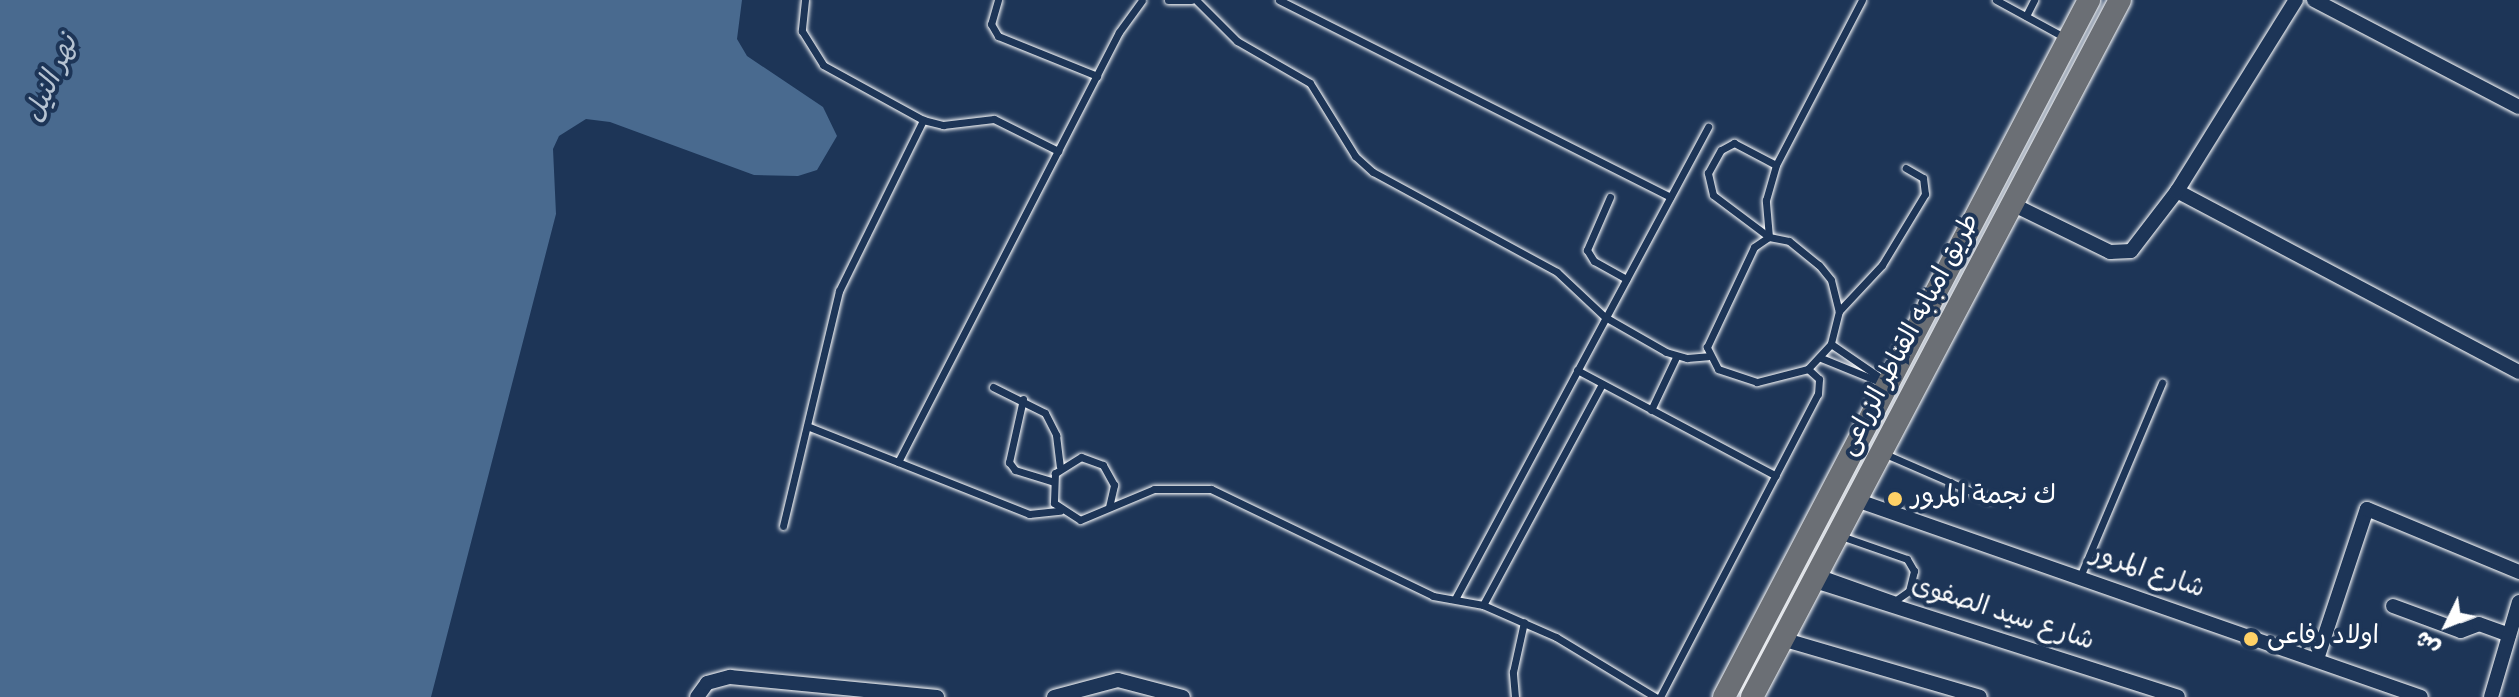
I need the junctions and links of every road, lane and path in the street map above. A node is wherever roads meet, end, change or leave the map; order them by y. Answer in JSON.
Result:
{"nodes":[{"id":1,"x":805,"y":0,"type":"edge"},
{"id":2,"x":998,"y":0,"type":"edge"},
{"id":3,"x":1142,"y":0,"type":"edge"},
{"id":4,"x":1168,"y":0,"type":"edge"},
{"id":5,"x":1194,"y":0,"type":"edge"},
{"id":6,"x":1279,"y":0,"type":"edge"},
{"id":7,"x":1862,"y":0,"type":"edge"},
{"id":8,"x":1996,"y":0,"type":"edge"},
{"id":9,"x":2034,"y":0,"type":"edge"},
{"id":10,"x":2089,"y":0,"type":"edge"},
{"id":11,"x":2120,"y":0,"type":"edge"},
{"id":12,"x":2296,"y":0,"type":"edge"},
{"id":13,"x":2314,"y":0,"type":"edge"},
{"id":14,"x":2026,"y":16,"type":"junction"},
{"id":15,"x":2068,"y":39,"type":"junction"},
{"id":16,"x":1097,"y":76,"type":"junction"},
{"id":17,"x":2519,"y":107,"type":"edge"},
{"id":18,"x":923,"y":120,"type":"junction"},
{"id":19,"x":1708,"y":127,"type":"dead end"},
{"id":20,"x":1058,"y":151,"type":"junction"},
{"id":21,"x":1776,"y":165,"type":"junction"},
{"id":22,"x":1906,"y":168,"type":"dead end"},
{"id":23,"x":2177,"y":191,"type":"junction"},
{"id":24,"x":1610,"y":197,"type":"dead end"},
{"id":25,"x":1670,"y":197,"type":"junction"},
{"id":26,"x":2014,"y":205,"type":"junction"},
{"id":27,"x":1769,"y":237,"type":"junction"},
{"id":28,"x":1626,"y":279,"type":"junction"},
{"id":29,"x":1839,"y":311,"type":"junction"},
{"id":30,"x":1605,"y":317,"type":"junction"},
{"id":31,"x":1831,"y":344,"type":"junction"},
{"id":32,"x":1708,"y":356,"type":"junction"},
{"id":33,"x":1676,"y":357,"type":"junction"},
{"id":34,"x":1821,"y":358,"type":"junction"},
{"id":35,"x":1808,"y":369,"type":"junction"},
{"id":36,"x":1577,"y":370,"type":"junction"},
{"id":37,"x":2519,"y":372,"type":"edge"},
{"id":38,"x":2162,"y":383,"type":"dead end"},
{"id":39,"x":1602,"y":384,"type":"junction"},
{"id":40,"x":1889,"y":385,"type":"junction"},
{"id":41,"x":993,"y":387,"type":"dead end"},
{"id":42,"x":1913,"y":395,"type":"junction"},
{"id":43,"x":1023,"y":399,"type":"junction"},
{"id":44,"x":1651,"y":410,"type":"junction"},
{"id":45,"x":807,"y":426,"type":"junction"},
{"id":46,"x":1881,"y":452,"type":"junction"},
{"id":47,"x":898,"y":462,"type":"junction"},
{"id":48,"x":1060,"y":466,"type":"junction"},
{"id":49,"x":1776,"y":476,"type":"junction"},
{"id":50,"x":1052,"y":481,"type":"junction"},
{"id":51,"x":1989,"y":499,"type":"dead end"},
{"id":52,"x":1856,"y":500,"type":"junction"},
{"id":53,"x":1109,"y":507,"type":"junction"},
{"id":54,"x":1060,"y":511,"type":"junction"},
{"id":55,"x":783,"y":526,"type":"dead end"},
{"id":56,"x":1837,"y":534,"type":"junction"},
{"id":57,"x":2519,"y":572,"type":"edge"},
{"id":58,"x":1814,"y":576,"type":"junction"},
{"id":59,"x":2080,"y":577,"type":"junction"},
{"id":60,"x":1455,"y":599,"type":"junction"},
{"id":61,"x":2519,"y":602,"type":"edge"},
{"id":62,"x":1483,"y":605,"type":"junction"},
{"id":63,"x":2393,"y":606,"type":"dead end"},
{"id":64,"x":1524,"y":622,"type":"junction"},
{"id":65,"x":2509,"y":635,"type":"junction"},
{"id":66,"x":1782,"y":639,"type":"junction"},
{"id":67,"x":2317,"y":659,"type":"junction"},
{"id":68,"x":2374,"y":690,"type":"edge"},
{"id":69,"x":697,"y":697,"type":"edge"},
{"id":70,"x":937,"y":697,"type":"edge"},
{"id":71,"x":1054,"y":697,"type":"edge"},
{"id":72,"x":1183,"y":697,"type":"edge"},
{"id":73,"x":1515,"y":697,"type":"edge"},
{"id":74,"x":1658,"y":697,"type":"edge"},
{"id":75,"x":1724,"y":697,"type":"edge"},
{"id":76,"x":1752,"y":697,"type":"edge"},
{"id":77,"x":1980,"y":697,"type":"edge"},
{"id":78,"x":2178,"y":697,"type":"edge"},
{"id":79,"x":2421,"y":697,"type":"edge"},
{"id":80,"x":2491,"y":697,"type":"edge"}],
"edges":[{"from":1,"to":18,"type":"lane"},
{"from":2,"to":16,"type":"lane"},
{"from":3,"to":16,"type":"lane"},
{"from":4,"to":5,"type":"lane"},
{"from":5,"to":30,"type":"lane"},
{"from":6,"to":25,"type":"lane"},
{"from":7,"to":21,"type":"lane"},
{"from":8,"to":14,"type":"lane"},
{"from":9,"to":14,"type":"lane"},
{"from":10,"to":15,"type":"main road","name":"طريق امبابه القناطر الزراعى"},
{"from":11,"to":26,"type":"main road","name":"طريق امبابه القناطر الزراعى"},
{"from":12,"to":23,"type":"street"},
{"from":13,"to":17,"type":"street"},
{"from":14,"to":15,"type":"lane"},
{"from":15,"to":40,"type":"main road","name":"طريق امبابه القناطر الزراعى"},
{"from":16,"to":20,"type":"lane"},
{"from":18,"to":20,"type":"lane"},
{"from":18,"to":45,"type":"lane"},
{"from":19,"to":25,"type":"lane"},
{"from":20,"to":47,"type":"lane"},
{"from":21,"to":27,"type":"lane"},
{"from":21,"to":27,"type":"lane"},
{"from":22,"to":29,"type":"lane"},
{"from":23,"to":26,"type":"street"},
{"from":23,"to":37,"type":"street"},
{"from":24,"to":28,"type":"lane"},
{"from":25,"to":28,"type":"lane"},
{"from":26,"to":42,"type":"main road","name":"طريق امبابه القناطر الزراعى"},
{"from":27,"to":29,"type":"lane"},
{"from":27,"to":32,"type":"lane"},
{"from":28,"to":30,"type":"lane"},
{"from":29,"to":31,"type":"lane"},
{"from":30,"to":33,"type":"lane"},
{"from":30,"to":36,"type":"lane"},
{"from":31,"to":34,"type":"lane"},
{"from":31,"to":40,"type":"lane"},
{"from":32,"to":33,"type":"lane"},
{"from":32,"to":35,"type":"lane"},
{"from":33,"to":44,"type":"lane"},
{"from":34,"to":35,"type":"lane"},
{"from":34,"to":40,"type":"lane"},
{"from":35,"to":49,"type":"lane"},
{"from":36,"to":39,"type":"lane"},
{"from":36,"to":60,"type":"lane"},
{"from":38,"to":59,"type":"lane"},
{"from":39,"to":44,"type":"lane"},
{"from":39,"to":62,"type":"lane"},
{"from":40,"to":42,"type":"main road"},
{"from":40,"to":75,"type":"main road","name":"طريق امبابه القناطر الزراعى"},
{"from":41,"to":43,"type":"lane"},
{"from":42,"to":46,"type":"main road","name":"طريق امبابه القناطر الزراعى"},
{"from":43,"to":48,"type":"lane"},
{"from":43,"to":50,"type":"lane"},
{"from":44,"to":49,"type":"lane"},
{"from":45,"to":47,"type":"lane"},
{"from":45,"to":55,"type":"lane"},
{"from":46,"to":51,"type":"lane"},
{"from":46,"to":52,"type":"main road","name":"طريق امبابه القناطر الزراعى"},
{"from":47,"to":54,"type":"lane"},
{"from":48,"to":50,"type":"lane"},
{"from":48,"to":53,"type":"lane"},
{"from":49,"to":74,"type":"lane"},
{"from":50,"to":54,"type":"lane"},
{"from":52,"to":56,"type":"main road","name":"طريق امبابه القناطر الزراعى"},
{"from":52,"to":59,"type":"street","name":"شارع المرور"},
{"from":53,"to":54,"type":"lane"},
{"from":53,"to":60,"type":"lane"},
{"from":56,"to":58,"type":"main road","name":"طريق امبابه القناطر الزراعى"},
{"from":56,"to":58,"type":"lane"},
{"from":57,"to":67,"type":"street"},
{"from":58,"to":66,"type":"main road","name":"طريق امبابه القناطر الزراعى"},
{"from":58,"to":78,"type":"street","name":"شارع سيد الصفوى"},
{"from":59,"to":67,"type":"street","name":"شارع المرور"},
{"from":60,"to":62,"type":"lane"},
{"from":61,"to":65,"type":"street"},
{"from":62,"to":64,"type":"lane"},
{"from":63,"to":65,"type":"street"},
{"from":64,"to":73,"type":"lane"},
{"from":64,"to":74,"type":"lane"},
{"from":65,"to":80,"type":"street"},
{"from":66,"to":76,"type":"main road","name":"طريق امبابه القناطر الزراعى"},
{"from":66,"to":77,"type":"street"},
{"from":67,"to":68,"type":"street","name":"شارع المرور"},
{"from":68,"to":79,"type":"street","name":"شارع المرور"},
{"from":69,"to":70,"type":"street"},
{"from":71,"to":72,"type":"street"}]}
